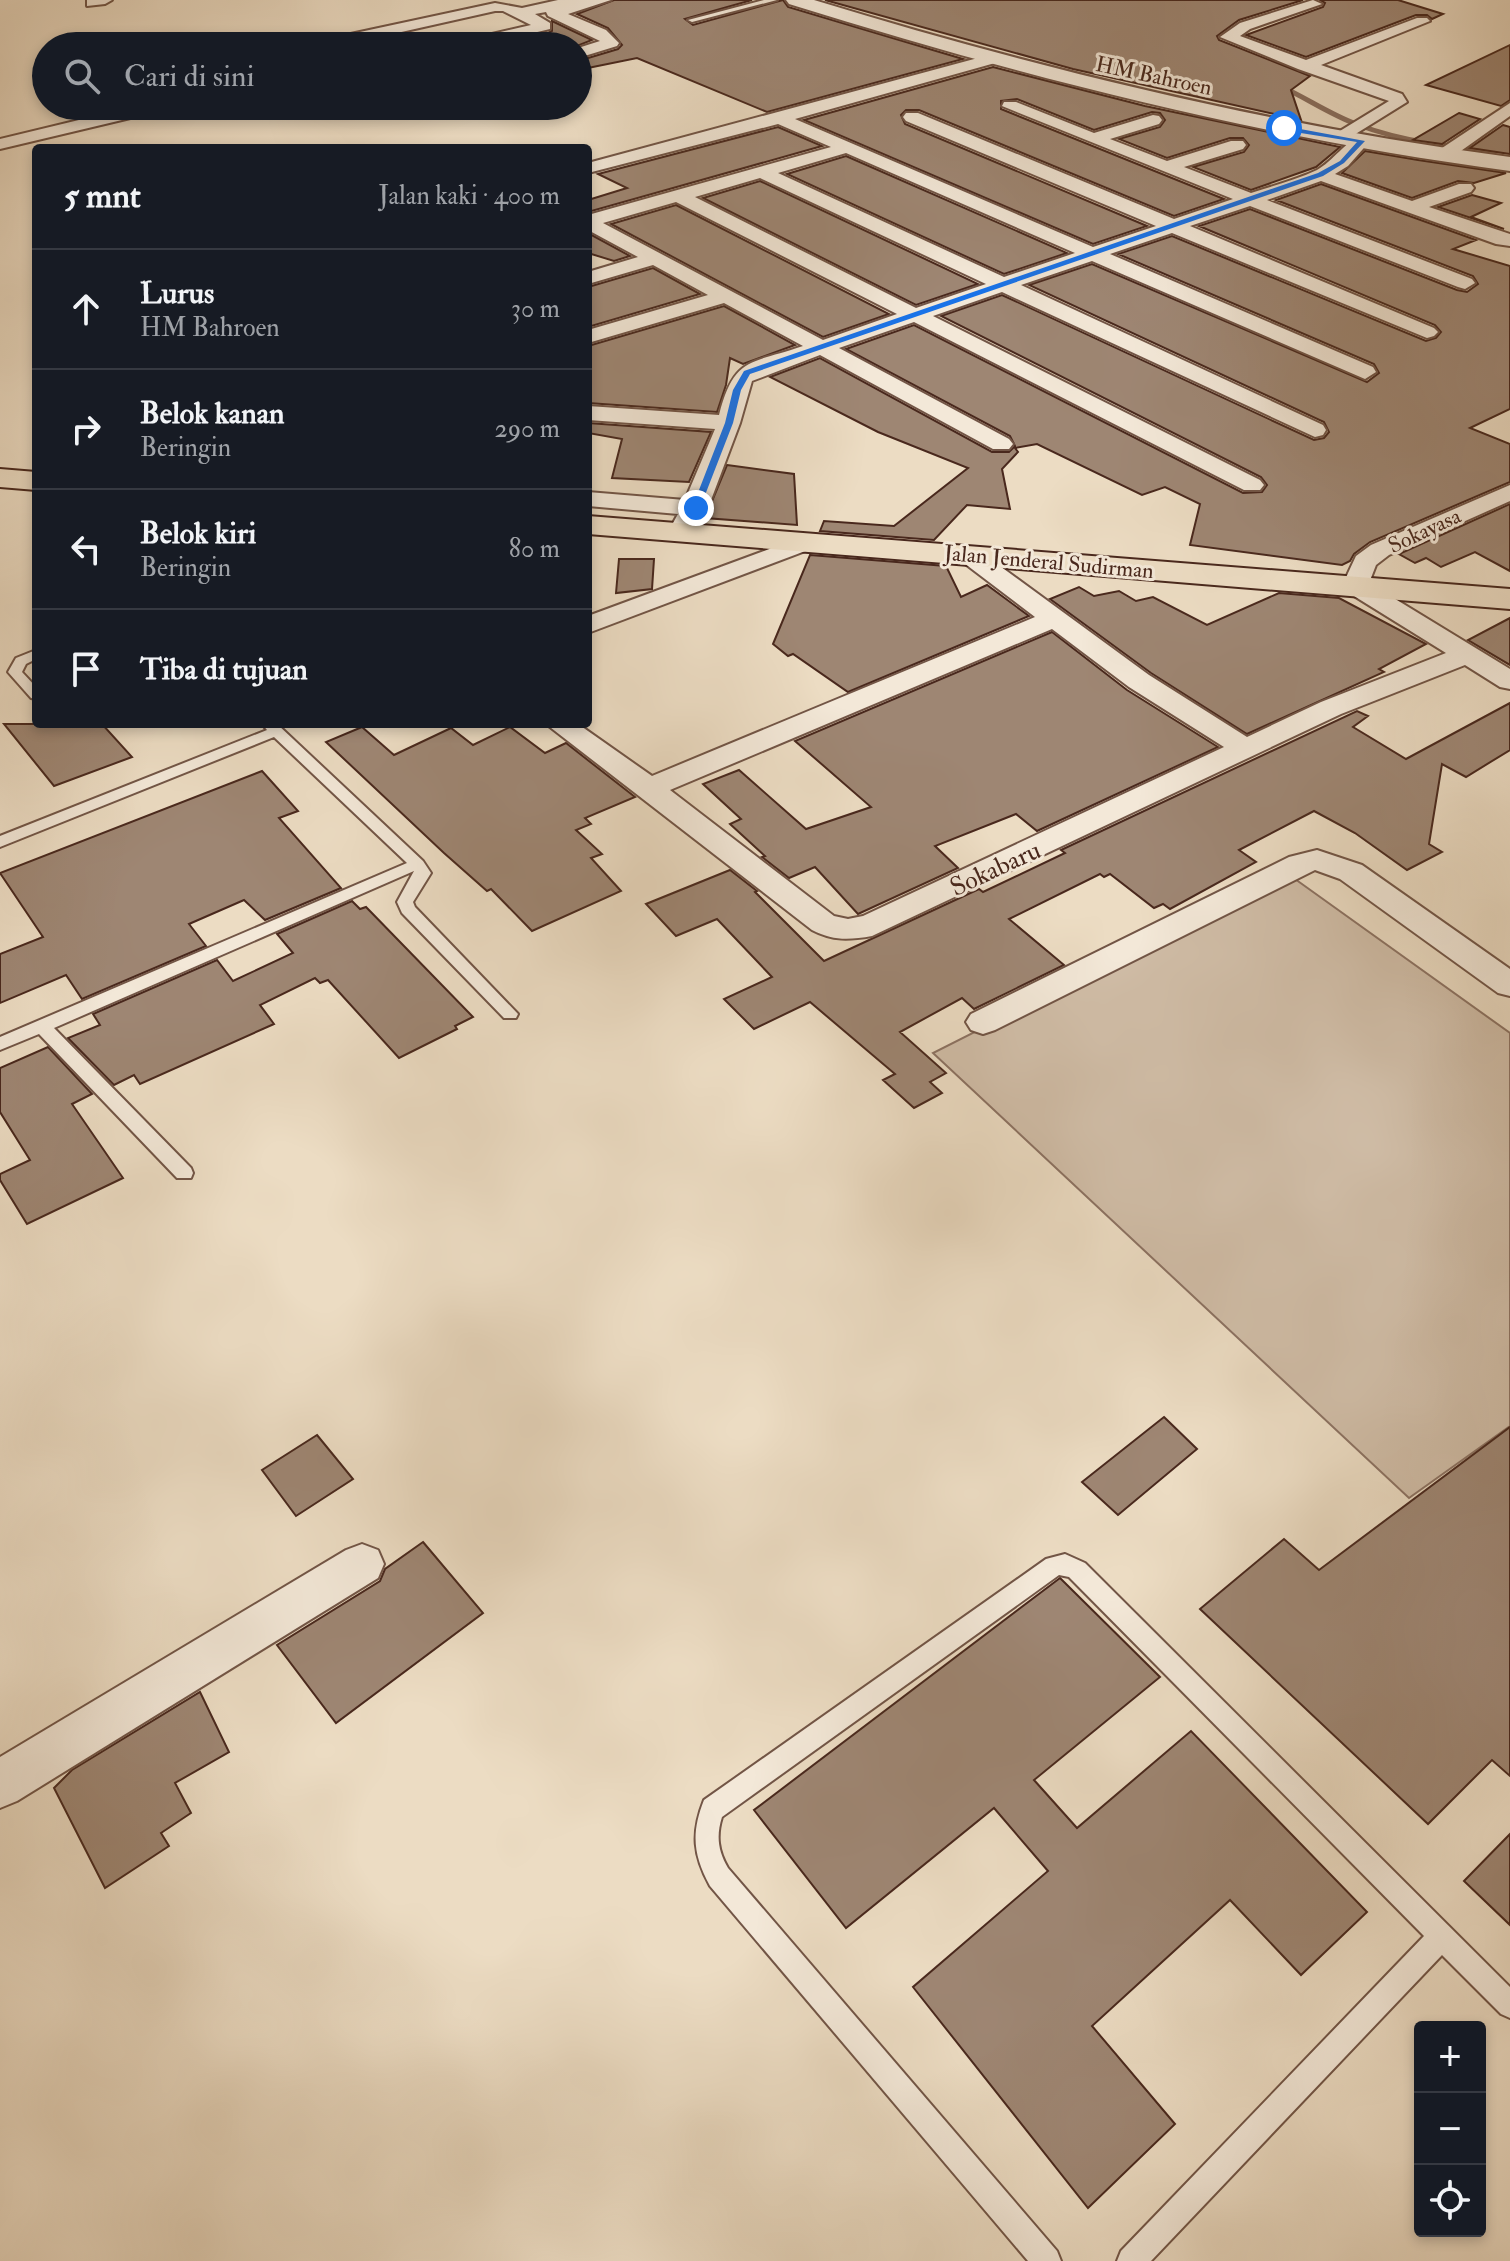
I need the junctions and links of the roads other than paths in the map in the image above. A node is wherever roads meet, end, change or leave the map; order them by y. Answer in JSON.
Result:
{"nodes":[{"id":1,"x":577,"y":0,"type":"edge"},
{"id":2,"x":604,"y":0,"type":"edge"},
{"id":3,"x":773,"y":0,"type":"edge"},
{"id":4,"x":795,"y":0,"type":"edge"},
{"id":5,"x":1315,"y":4,"type":"dead end"},
{"id":6,"x":521,"y":13,"type":"junction"},
{"id":7,"x":692,"y":20,"type":"dead end"},
{"id":8,"x":1422,"y":21,"type":"dead end"},
{"id":9,"x":382,"y":32,"type":"edge"},
{"id":10,"x":517,"y":32,"type":"edge"},
{"id":11,"x":592,"y":49,"type":"edge"},
{"id":12,"x":989,"y":60,"type":"junction"},
{"id":13,"x":1304,"y":66,"type":"junction"},
{"id":14,"x":1010,"y":106,"type":"dead end"},
{"id":15,"x":1510,"y":108,"type":"edge"},
{"id":16,"x":912,"y":117,"type":"dead end"},
{"id":17,"x":779,"y":118,"type":"junction"},
{"id":18,"x":100,"y":120,"type":"edge"},
{"id":19,"x":1153,"y":120,"type":"dead end"},
{"id":20,"x":1351,"y":137,"type":"junction"},
{"id":21,"x":1094,"y":138,"type":"junction"},
{"id":22,"x":0,"y":144,"type":"edge"},
{"id":23,"x":1237,"y":145,"type":"dead end"},
{"id":24,"x":849,"y":147,"type":"junction"},
{"id":25,"x":1449,"y":152,"type":"junction"},
{"id":26,"x":1506,"y":160,"type":"edge"},
{"id":27,"x":1169,"y":166,"type":"junction"},
{"id":28,"x":592,"y":167,"type":"edge"},
{"id":29,"x":760,"y":171,"type":"junction"},
{"id":30,"x":1321,"y":175,"type":"junction"},
{"id":31,"x":1465,"y":188,"type":"dead end"},
{"id":32,"x":677,"y":195,"type":"junction"},
{"id":33,"x":1253,"y":199,"type":"junction"},
{"id":34,"x":1410,"y":208,"type":"junction"},
{"id":35,"x":592,"y":221,"type":"edge"},
{"id":36,"x":592,"y":224,"type":"edge"},
{"id":37,"x":1176,"y":226,"type":"junction"},
{"id":38,"x":1510,"y":240,"type":"edge"},
{"id":39,"x":1094,"y":253,"type":"junction"},
{"id":40,"x":654,"y":258,"type":"junction"},
{"id":41,"x":592,"y":277,"type":"edge"},
{"id":42,"x":1465,"y":283,"type":"dead end"},
{"id":43,"x":1003,"y":284,"type":"junction"},
{"id":44,"x":726,"y":296,"type":"junction"},
{"id":45,"x":916,"y":315,"type":"junction"},
{"id":46,"x":1427,"y":332,"type":"dead end"},
{"id":47,"x":592,"y":336,"type":"edge"},
{"id":48,"x":822,"y":347,"type":"junction"},
{"id":49,"x":1365,"y":372,"type":"dead end"},
{"id":50,"x":592,"y":413,"type":"edge"},
{"id":51,"x":729,"y":423,"type":"junction"},
{"id":52,"x":1315,"y":430,"type":"dead end"},
{"id":53,"x":1001,"y":444,"type":"dead end"},
{"id":54,"x":0,"y":478,"type":"edge"},
{"id":55,"x":32,"y":480,"type":"edge"},
{"id":56,"x":1252,"y":485,"type":"dead end"},
{"id":57,"x":1510,"y":492,"type":"edge"},
{"id":58,"x":592,"y":508,"type":"edge"},
{"id":59,"x":688,"y":520,"type":"junction"},
{"id":60,"x":807,"y":542,"type":"junction"},
{"id":61,"x":969,"y":555,"type":"junction"},
{"id":62,"x":1355,"y":586,"type":"junction"},
{"id":63,"x":1510,"y":599,"type":"edge"},
{"id":64,"x":1055,"y":618,"type":"junction"},
{"id":65,"x":592,"y":623,"type":"edge"},
{"id":66,"x":1466,"y":655,"type":"junction"},
{"id":67,"x":32,"y":656,"type":"edge"},
{"id":68,"x":1510,"y":681,"type":"edge"},
{"id":69,"x":32,"y":691,"type":"edge"},
{"id":70,"x":273,"y":728,"type":"edge"},
{"id":71,"x":566,"y":728,"type":"edge"},
{"id":72,"x":1245,"y":748,"type":"junction"},
{"id":73,"x":649,"y":788,"type":"junction"},
{"id":74,"x":0,"y":842,"type":"edge"},
{"id":75,"x":418,"y":864,"type":"junction"},
{"id":76,"x":1510,"y":985,"type":"edge"},
{"id":77,"x":510,"y":1014,"type":"dead end"},
{"id":78,"x":983,"y":1022,"type":"dead end"},
{"id":79,"x":41,"y":1025,"type":"junction"},
{"id":80,"x":0,"y":1044,"type":"edge"},
{"id":81,"x":184,"y":1173,"type":"dead end"},
{"id":82,"x":362,"y":1564,"type":"dead end"},
{"id":83,"x":0,"y":1784,"type":"edge"},
{"id":84,"x":1443,"y":1935,"type":"junction"},
{"id":85,"x":1510,"y":2005,"type":"edge"},
{"id":86,"x":1047,"y":2261,"type":"edge"},
{"id":87,"x":1131,"y":2261,"type":"edge"}],
"edges":[{"from":1,"to":6,"type":"street"},
{"from":2,"to":11,"type":"street"},
{"from":3,"to":7,"type":"lane"},
{"from":4,"to":12,"type":"street","name":"HM Bahroen"},
{"from":5,"to":13,"type":"street"},
{"from":6,"to":9,"type":"street"},
{"from":6,"to":10,"type":"street"},
{"from":8,"to":13,"type":"street"},
{"from":12,"to":17,"type":"street"},
{"from":12,"to":20,"type":"street","name":"HM Bahroen"},
{"from":13,"to":20,"type":"street"},
{"from":14,"to":21,"type":"street"},
{"from":15,"to":25,"type":"street"},
{"from":16,"to":37,"type":"street"},
{"from":17,"to":24,"type":"street"},
{"from":17,"to":28,"type":"street"},
{"from":18,"to":22,"type":"street"},
{"from":19,"to":21,"type":"street"},
{"from":20,"to":25,"type":"street","name":"HM Bahroen"},
{"from":20,"to":30,"type":"street"},
{"from":21,"to":27,"type":"street"},
{"from":23,"to":27,"type":"street"},
{"from":24,"to":29,"type":"street"},
{"from":24,"to":39,"type":"street"},
{"from":25,"to":26,"type":"street","name":"HM Bahroen"},
{"from":27,"to":33,"type":"street"},
{"from":29,"to":32,"type":"street"},
{"from":29,"to":43,"type":"street"},
{"from":30,"to":33,"type":"street"},
{"from":30,"to":34,"type":"street"},
{"from":31,"to":34,"type":"street"},
{"from":32,"to":35,"type":"street"},
{"from":32,"to":45,"type":"street"},
{"from":33,"to":37,"type":"street"},
{"from":33,"to":42,"type":"street"},
{"from":34,"to":38,"type":"street"},
{"from":36,"to":40,"type":"street"},
{"from":37,"to":39,"type":"street"},
{"from":37,"to":46,"type":"street"},
{"from":39,"to":43,"type":"street"},
{"from":39,"to":49,"type":"street"},
{"from":40,"to":41,"type":"street"},
{"from":40,"to":44,"type":"street"},
{"from":43,"to":45,"type":"street"},
{"from":43,"to":52,"type":"street"},
{"from":44,"to":47,"type":"street"},
{"from":44,"to":48,"type":"street"},
{"from":45,"to":48,"type":"street"},
{"from":45,"to":56,"type":"street"},
{"from":48,"to":51,"type":"street"},
{"from":48,"to":53,"type":"street"},
{"from":50,"to":51,"type":"street"},
{"from":51,"to":59,"type":"street"},
{"from":54,"to":55,"type":"main road"},
{"from":57,"to":62,"type":"street","name":"Sokayasa"},
{"from":58,"to":59,"type":"main road","name":"Jalan Jenderal Sudirman"},
{"from":59,"to":60,"type":"main road","name":"Jalan Jenderal Sudirman"},
{"from":60,"to":61,"type":"main road","name":"Jalan Jenderal Sudirman"},
{"from":60,"to":65,"type":"street"},
{"from":61,"to":62,"type":"main road","name":"Jalan Jenderal Sudirman"},
{"from":61,"to":64,"type":"street"},
{"from":62,"to":63,"type":"main road","name":"Jalan Jenderal Sudirman"},
{"from":62,"to":66,"type":"street"},
{"from":64,"to":72,"type":"street"},
{"from":64,"to":73,"type":"street"},
{"from":66,"to":68,"type":"street"},
{"from":66,"to":72,"type":"street","name":"Sokabaru"},
{"from":67,"to":69,"type":"lane"},
{"from":70,"to":74,"type":"lane"},
{"from":70,"to":75,"type":"lane"},
{"from":71,"to":73,"type":"street","name":"Sokabaru"},
{"from":72,"to":73,"type":"street","name":"Sokabaru"},
{"from":75,"to":77,"type":"lane"},
{"from":75,"to":79,"type":"lane"},
{"from":76,"to":78,"type":"street"},
{"from":79,"to":80,"type":"lane"},
{"from":79,"to":81,"type":"lane"},
{"from":82,"to":83,"type":"street"},
{"from":84,"to":85,"type":"lane"},
{"from":84,"to":86,"type":"lane"},
{"from":84,"to":87,"type":"lane"}]}
